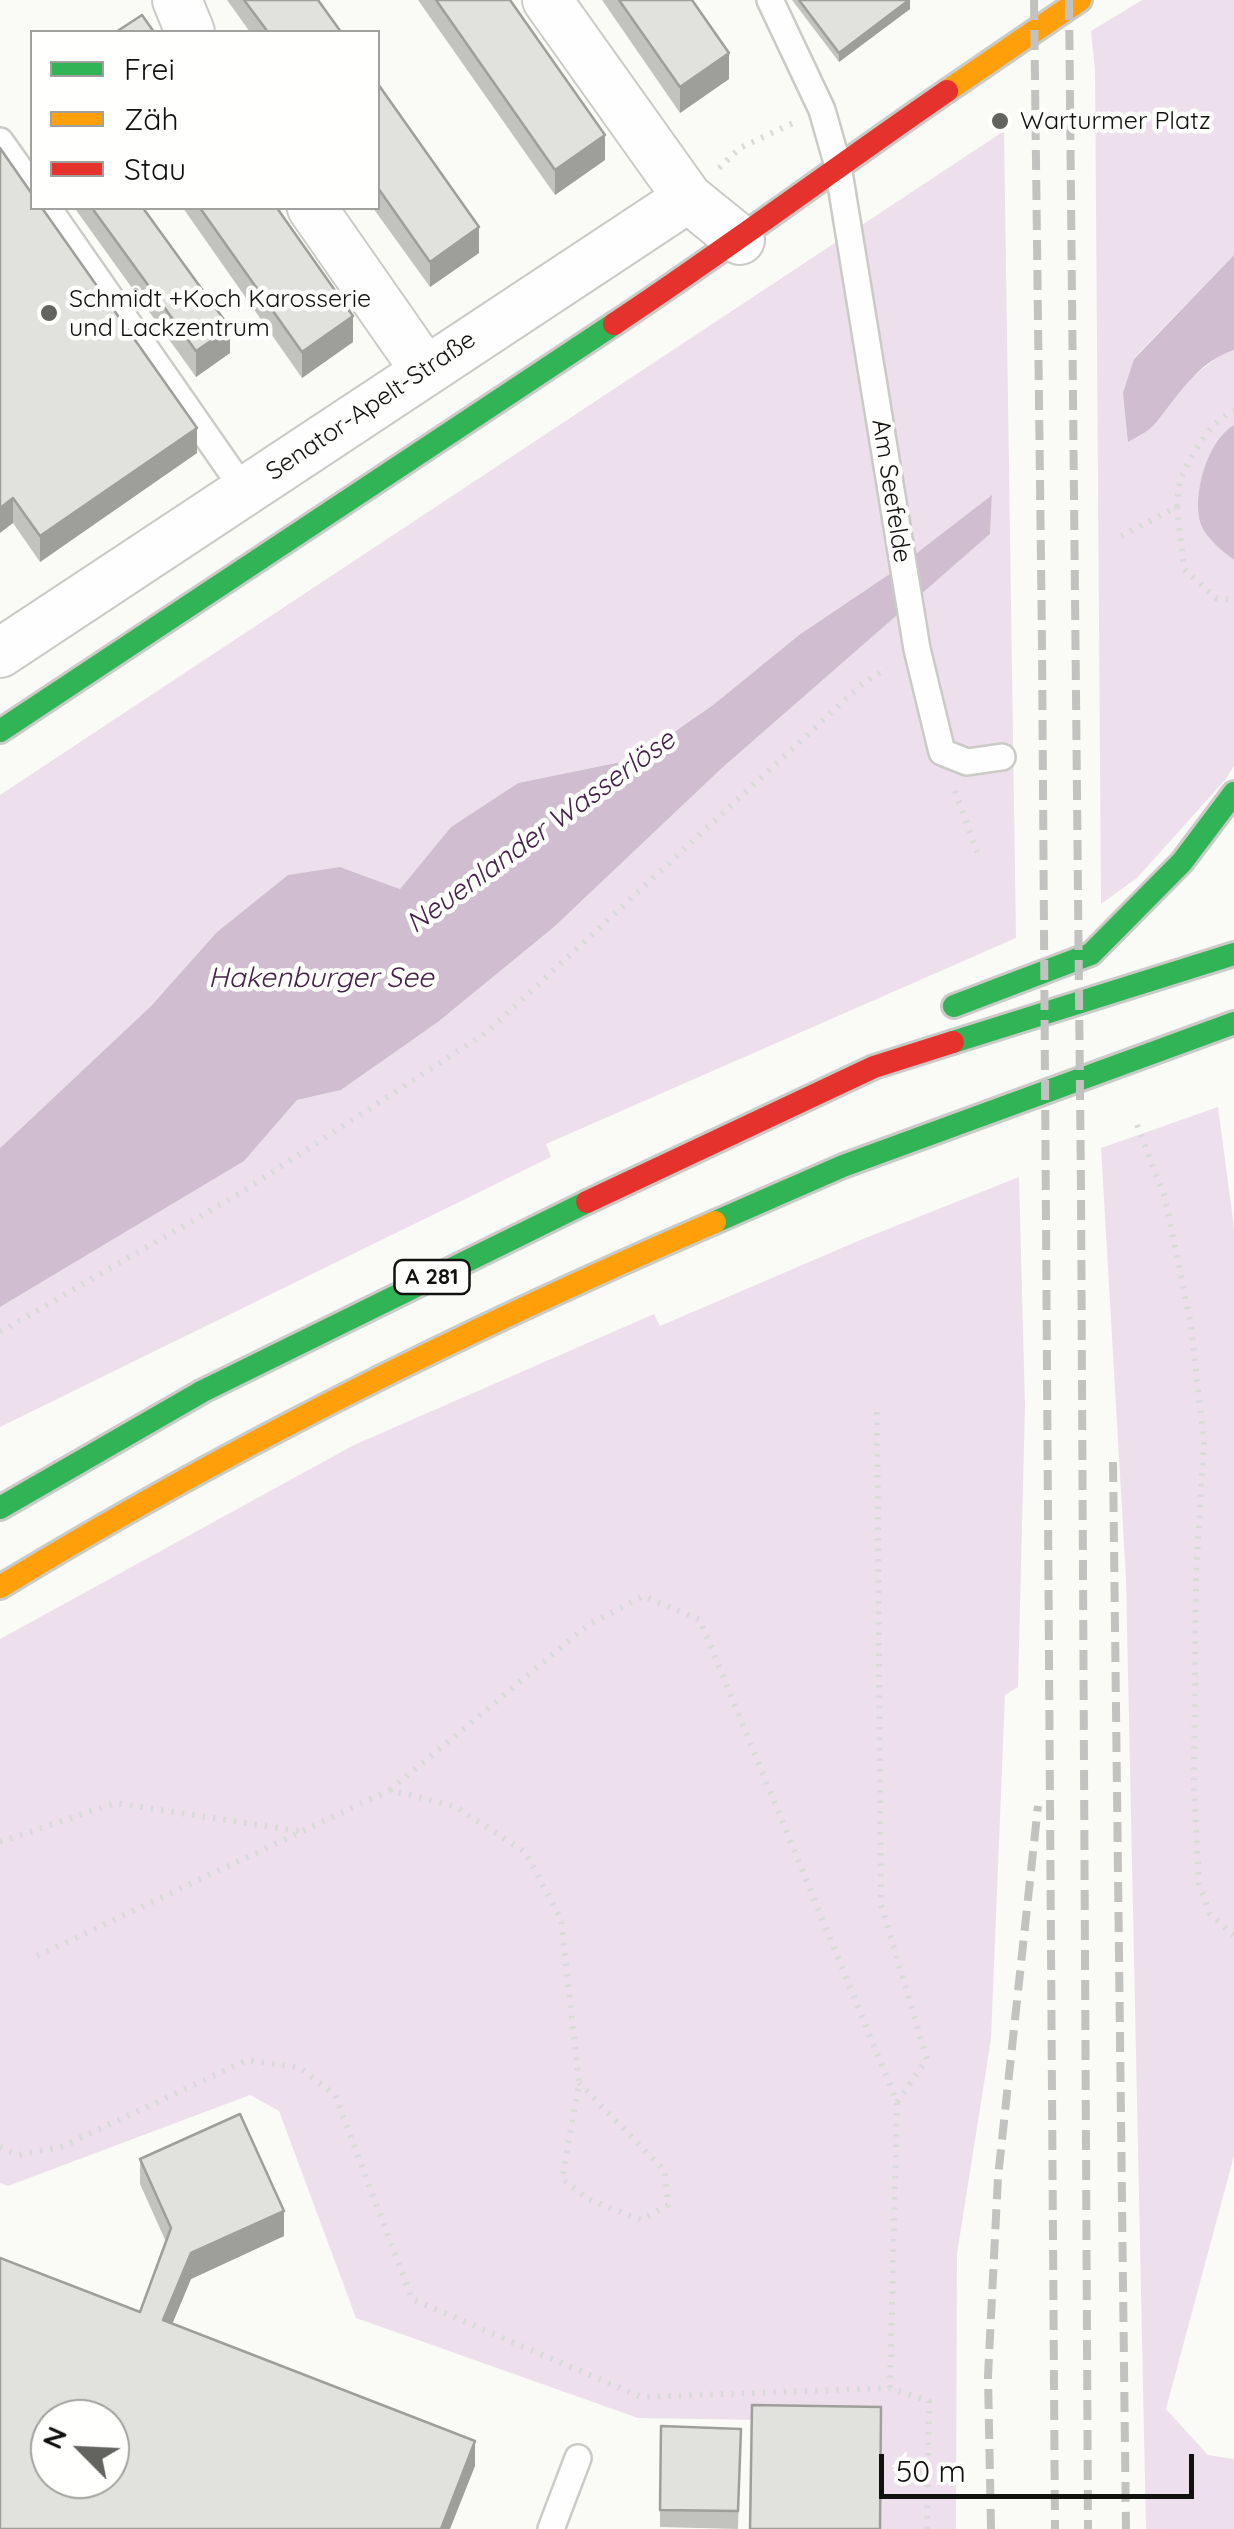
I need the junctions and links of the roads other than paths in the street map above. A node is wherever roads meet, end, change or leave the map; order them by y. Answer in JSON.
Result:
{"nodes":[{"id":1,"x":177,"y":0,"type":"edge"},
{"id":2,"x":547,"y":0,"type":"edge"},
{"id":3,"x":770,"y":0,"type":"edge"},
{"id":4,"x":1080,"y":0,"type":"edge"},
{"id":5,"x":189,"y":30,"type":"edge"},
{"id":6,"x":0,"y":141,"type":"edge"},
{"id":7,"x":838,"y":166,"type":"junction"},
{"id":8,"x":30,"y":183,"type":"edge"},
{"id":9,"x":688,"y":198,"type":"junction"},
{"id":10,"x":49,"y":210,"type":"edge"},
{"id":11,"x":313,"y":210,"type":"edge"},
{"id":12,"x":740,"y":240,"type":"junction"},
{"id":13,"x":425,"y":370,"type":"junction"},
{"id":14,"x":244,"y":490,"type":"junction"},
{"id":15,"x":0,"y":652,"type":"edge"},
{"id":16,"x":0,"y":731,"type":"edge"},
{"id":17,"x":1002,"y":757,"type":"dead end"},
{"id":18,"x":1234,"y":793,"type":"edge"},
{"id":19,"x":1234,"y":954,"type":"edge"},
{"id":20,"x":1234,"y":1023,"type":"edge"},
{"id":21,"x":874,"y":1066,"type":"junction"},
{"id":22,"x":0,"y":1508,"type":"edge"},
{"id":23,"x":0,"y":1587,"type":"edge"},
{"id":24,"x":578,"y":2458,"type":"dead end"},
{"id":25,"x":551,"y":2529,"type":"edge"}],
"edges":[{"from":1,"to":5,"type":"street"},
{"from":2,"to":9,"type":"street"},
{"from":3,"to":7,"type":"lane","name":"Am Seefelde"},
{"from":4,"to":7,"type":"main road"},
{"from":6,"to":8,"type":"lane"},
{"from":7,"to":12,"type":"main road"},
{"from":7,"to":17,"type":"lane","name":"Am Seefelde"},
{"from":9,"to":12,"type":"street"},
{"from":9,"to":13,"type":"street","name":"Senator-Apelt-Straße"},
{"from":10,"to":14,"type":"lane"},
{"from":11,"to":13,"type":"street"},
{"from":12,"to":16,"type":"main road"},
{"from":13,"to":14,"type":"street","name":"Senator-Apelt-Straße"},
{"from":14,"to":15,"type":"street","name":"Senator-Apelt-Straße"},
{"from":18,"to":21,"type":"main road"},
{"from":19,"to":21,"type":"main road","number":"A 281"},
{"from":20,"to":23,"type":"main road"},
{"from":21,"to":22,"type":"main road","number":"A 281"},
{"from":24,"to":25,"type":"lane"}]}
